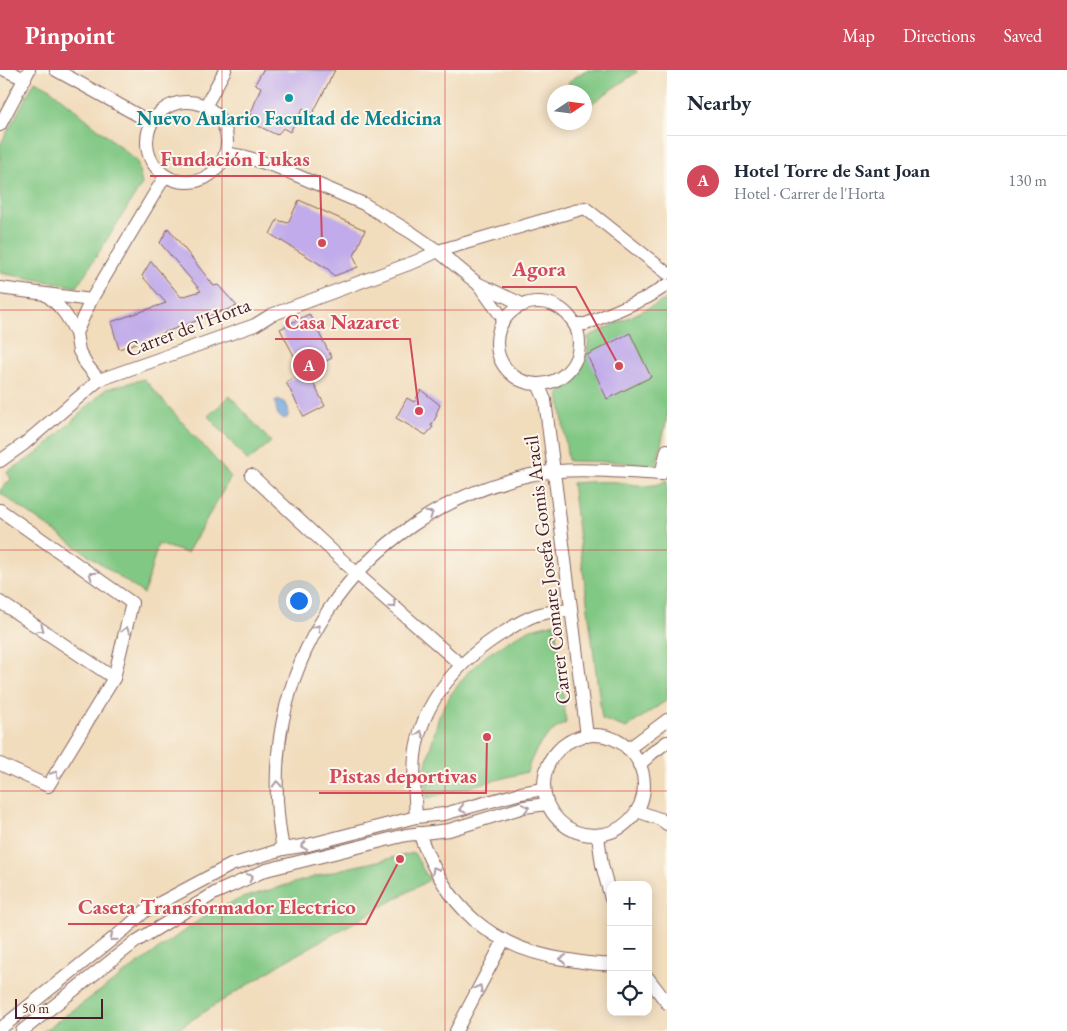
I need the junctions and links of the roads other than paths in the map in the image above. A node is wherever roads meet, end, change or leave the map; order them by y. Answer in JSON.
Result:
{"nodes":[{"id":1,"x":6,"y":70,"type":"edge"},
{"id":2,"x":56,"y":70,"type":"edge"},
{"id":3,"x":225,"y":70,"type":"edge"},
{"id":4,"x":27,"y":74,"type":"edge"},
{"id":5,"x":205,"y":107,"type":"junction"},
{"id":6,"x":152,"y":123,"type":"junction"},
{"id":7,"x":0,"y":125,"type":"edge"},
{"id":8,"x":225,"y":153,"type":"junction"},
{"id":9,"x":165,"y":176,"type":"junction"},
{"id":10,"x":438,"y":251,"type":"junction"},
{"id":11,"x":667,"y":273,"type":"edge"},
{"id":12,"x":478,"y":284,"type":"junction"},
{"id":13,"x":667,"y":285,"type":"edge"},
{"id":14,"x":0,"y":288,"type":"edge"},
{"id":15,"x":46,"y":295,"type":"junction"},
{"id":16,"x":91,"y":300,"type":"junction"},
{"id":17,"x":524,"y":304,"type":"junction"},
{"id":18,"x":504,"y":320,"type":"junction"},
{"id":19,"x":579,"y":327,"type":"junction"},
{"id":20,"x":76,"y":334,"type":"junction"},
{"id":21,"x":99,"y":380,"type":"junction"},
{"id":22,"x":544,"y":383,"type":"junction"},
{"id":23,"x":667,"y":450,"type":"edge"},
{"id":24,"x":0,"y":461,"type":"edge"},
{"id":25,"x":553,"y":471,"type":"junction"},
{"id":26,"x":250,"y":475,"type":"dead end"},
{"id":27,"x":0,"y":510,"type":"edge"},
{"id":28,"x":356,"y":573,"type":"junction"},
{"id":29,"x":0,"y":602,"type":"edge"},
{"id":30,"x":570,"y":610,"type":"junction"},
{"id":31,"x":461,"y":665,"type":"junction"},
{"id":32,"x":114,"y":678,"type":"junction"},
{"id":33,"x":667,"y":720,"type":"edge"},
{"id":34,"x":587,"y":736,"type":"junction"},
{"id":35,"x":667,"y":742,"type":"edge"},
{"id":36,"x":628,"y":748,"type":"junction"},
{"id":37,"x":0,"y":764,"type":"edge"},
{"id":38,"x":640,"y":765,"type":"junction"},
{"id":39,"x":543,"y":789,"type":"junction"},
{"id":40,"x":547,"y":804,"type":"junction"},
{"id":41,"x":637,"y":810,"type":"junction"},
{"id":42,"x":416,"y":817,"type":"junction"},
{"id":43,"x":667,"y":824,"type":"edge"},
{"id":44,"x":420,"y":833,"type":"junction"},
{"id":45,"x":598,"y":836,"type":"junction"},
{"id":46,"x":283,"y":849,"type":"junction"},
{"id":47,"x":607,"y":884,"type":"edge"},
{"id":48,"x":504,"y":940,"type":"junction"},
{"id":49,"x":607,"y":964,"type":"edge"},
{"id":50,"x":652,"y":983,"type":"edge"},
{"id":51,"x":667,"y":1003,"type":"edge"},
{"id":52,"x":0,"y":1029,"type":"edge"},
{"id":53,"x":22,"y":1031,"type":"edge"},
{"id":54,"x":456,"y":1031,"type":"edge"}],
"edges":[{"from":1,"to":4,"type":"street"},
{"from":2,"to":6,"type":"street"},
{"from":3,"to":5,"type":"street"},
{"from":4,"to":7,"type":"street"},
{"from":5,"to":6,"type":"street"},
{"from":5,"to":8,"type":"street"},
{"from":6,"to":9,"type":"street"},
{"from":8,"to":9,"type":"street"},
{"from":8,"to":10,"type":"street"},
{"from":9,"to":16,"type":"street"},
{"from":10,"to":11,"type":"street","name":"Carrer de l'Horta"},
{"from":10,"to":12,"type":"street"},
{"from":10,"to":21,"type":"street","name":"Carrer de l'Horta"},
{"from":12,"to":17,"type":"street"},
{"from":12,"to":18,"type":"street"},
{"from":13,"to":19,"type":"street"},
{"from":14,"to":15,"type":"street"},
{"from":15,"to":16,"type":"street"},
{"from":15,"to":20,"type":"street"},
{"from":16,"to":20,"type":"street"},
{"from":17,"to":18,"type":"street"},
{"from":17,"to":19,"type":"street"},
{"from":18,"to":22,"type":"street"},
{"from":19,"to":22,"type":"street"},
{"from":20,"to":21,"type":"street"},
{"from":21,"to":24,"type":"street","name":"Carrer de l'Horta"},
{"from":22,"to":25,"type":"street","name":"Carrer Comare Josefa Gomis Aracil"},
{"from":23,"to":25,"type":"street"},
{"from":28,"to":25,"type":"street","one_way":true},
{"from":25,"to":30,"type":"street","name":"Carrer Comare Josefa Gomis Aracil"},
{"from":26,"to":28,"type":"street"},
{"from":32,"to":27,"type":"street","one_way":true},
{"from":28,"to":31,"type":"street","one_way":true},
{"from":46,"to":28,"type":"street","one_way":true},
{"from":29,"to":32,"type":"street","one_way":true},
{"from":30,"to":31,"type":"street"},
{"from":30,"to":34,"type":"street","name":"Carrer Comare Josefa Gomis Aracil"},
{"from":42,"to":31,"type":"street","one_way":true},
{"from":37,"to":32,"type":"street","one_way":true},
{"from":33,"to":36,"type":"street"},
{"from":34,"to":36,"type":"street"},
{"from":34,"to":39,"type":"street"},
{"from":35,"to":38,"type":"street"},
{"from":36,"to":38,"type":"street"},
{"from":38,"to":41,"type":"street"},
{"from":39,"to":40,"type":"street"},
{"from":39,"to":42,"type":"street","one_way":true},
{"from":44,"to":40,"type":"street","one_way":true},
{"from":40,"to":45,"type":"street"},
{"from":41,"to":43,"type":"street"},
{"from":41,"to":45,"type":"street"},
{"from":42,"to":46,"type":"street","one_way":true},
{"from":48,"to":44,"type":"street","one_way":true},
{"from":53,"to":44,"type":"street","one_way":true},
{"from":45,"to":47,"type":"street"},
{"from":46,"to":52,"type":"street","one_way":true},
{"from":49,"to":48,"type":"street","one_way":true},
{"from":54,"to":48,"type":"street","one_way":true},
{"from":50,"to":51,"type":"street"}]}
